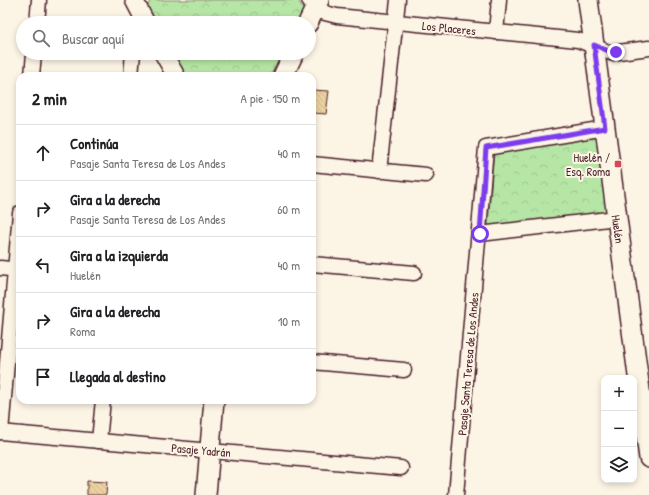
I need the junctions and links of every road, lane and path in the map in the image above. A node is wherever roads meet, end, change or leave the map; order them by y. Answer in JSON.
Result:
{"nodes":[{"id":1,"x":39,"y":0,"type":"edge"},
{"id":2,"x":398,"y":0,"type":"edge"},
{"id":3,"x":499,"y":0,"type":"edge"},
{"id":4,"x":588,"y":0,"type":"edge"},
{"id":5,"x":313,"y":7,"type":"edge"},
{"id":6,"x":38,"y":16,"type":"edge"},
{"id":7,"x":396,"y":22,"type":"junction"},
{"id":8,"x":496,"y":32,"type":"junction"},
{"id":9,"x":594,"y":45,"type":"junction"},
{"id":10,"x":649,"y":48,"type":"edge"},
{"id":11,"x":33,"y":60,"type":"edge"},
{"id":12,"x":132,"y":60,"type":"edge"},
{"id":13,"x":167,"y":60,"type":"edge"},
{"id":14,"x":290,"y":60,"type":"edge"},
{"id":15,"x":32,"y":72,"type":"edge"},
{"id":16,"x":131,"y":72,"type":"edge"},
{"id":17,"x":174,"y":72,"type":"edge"},
{"id":18,"x":284,"y":72,"type":"edge"},
{"id":19,"x":605,"y":128,"type":"junction"},
{"id":20,"x":316,"y":164,"type":"edge"},
{"id":21,"x":379,"y":170,"type":"junction"},
{"id":22,"x":426,"y":175,"type":"dead end"},
{"id":23,"x":617,"y":218,"type":"junction"},
{"id":24,"x":480,"y":234,"type":"junction"},
{"id":25,"x":316,"y":264,"type":"edge"},
{"id":26,"x":0,"y":268,"type":"edge"},
{"id":27,"x":16,"y":270,"type":"edge"},
{"id":28,"x":414,"y":273,"type":"dead end"},
{"id":29,"x":16,"y":288,"type":"edge"},
{"id":30,"x":316,"y":362,"type":"edge"},
{"id":31,"x":643,"y":365,"type":"edge"},
{"id":32,"x":404,"y":370,"type":"dead end"},
{"id":33,"x":103,"y":404,"type":"edge"},
{"id":34,"x":214,"y":404,"type":"edge"},
{"id":35,"x":0,"y":432,"type":"edge"},
{"id":36,"x":99,"y":441,"type":"junction"},
{"id":37,"x":210,"y":451,"type":"junction"},
{"id":38,"x":649,"y":458,"type":"edge"},
{"id":39,"x":401,"y":468,"type":"dead end"},
{"id":40,"x":206,"y":495,"type":"edge"},
{"id":41,"x":456,"y":495,"type":"edge"}],
"edges":[{"from":1,"to":6,"type":"street"},
{"from":2,"to":7,"type":"street"},
{"from":3,"to":8,"type":"street"},
{"from":4,"to":9,"type":"main road","name":"Huelén"},
{"from":5,"to":7,"type":"street","name":"Los Placeres"},
{"from":7,"to":8,"type":"street","name":"Los Placeres"},
{"from":7,"to":21,"type":"street"},
{"from":8,"to":9,"type":"street","name":"Los Placeres"},
{"from":9,"to":10,"type":"street","name":"Los Placeres"},
{"from":9,"to":19,"type":"main road","name":"Huelén"},
{"from":11,"to":15,"type":"street"},
{"from":12,"to":16,"type":"street"},
{"from":13,"to":17,"type":"street"},
{"from":14,"to":18,"type":"main road"},
{"from":19,"to":23,"type":"main road","name":"Huelén"},
{"from":19,"to":24,"type":"street","name":"Pasaje Santa Teresa de Los Andes"},
{"from":20,"to":21,"type":"street"},
{"from":21,"to":22,"type":"street"},
{"from":23,"to":24,"type":"street"},
{"from":23,"to":31,"type":"main road","name":"Huelén"},
{"from":24,"to":41,"type":"street","name":"Pasaje Santa Teresa de Los Andes"},
{"from":25,"to":28,"type":"street"},
{"from":26,"to":27,"type":"street"},
{"from":29,"to":35,"type":"street"},
{"from":30,"to":32,"type":"street"},
{"from":31,"to":38,"type":"main road","name":"Huelén"},
{"from":33,"to":36,"type":"street"},
{"from":34,"to":37,"type":"main road"},
{"from":35,"to":36,"type":"street","name":"Pasaje Yadrán"},
{"from":36,"to":37,"type":"street","name":"Pasaje Yadrán"},
{"from":37,"to":39,"type":"street","name":"Pasaje Yadrán"},
{"from":37,"to":40,"type":"main road"}]}
